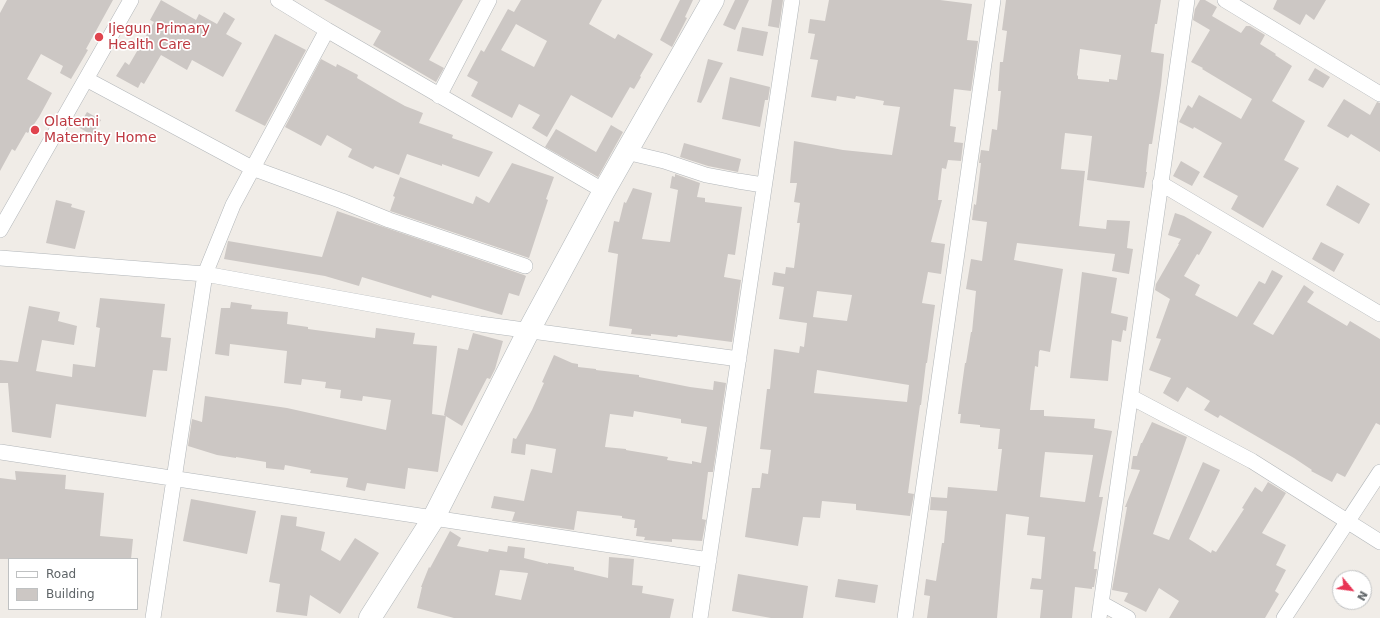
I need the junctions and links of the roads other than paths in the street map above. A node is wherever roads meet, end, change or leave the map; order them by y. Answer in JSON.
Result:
{"nodes":[{"id":1,"x":131,"y":0,"type":"edge"},
{"id":2,"x":278,"y":0,"type":"edge"},
{"id":3,"x":489,"y":0,"type":"edge"},
{"id":4,"x":713,"y":0,"type":"edge"},
{"id":5,"x":792,"y":0,"type":"edge"},
{"id":6,"x":993,"y":0,"type":"edge"},
{"id":7,"x":1187,"y":0,"type":"edge"},
{"id":8,"x":1225,"y":0,"type":"edge"},
{"id":9,"x":328,"y":30,"type":"junction"},
{"id":10,"x":86,"y":79,"type":"junction"},
{"id":11,"x":1380,"y":94,"type":"edge"},
{"id":12,"x":439,"y":96,"type":"junction"},
{"id":13,"x":626,"y":152,"type":"junction"},
{"id":14,"x":252,"y":168,"type":"junction"},
{"id":15,"x":1160,"y":183,"type":"junction"},
{"id":16,"x":763,"y":185,"type":"junction"},
{"id":17,"x":604,"y":191,"type":"junction"},
{"id":18,"x":0,"y":230,"type":"edge"},
{"id":19,"x":0,"y":258,"type":"edge"},
{"id":20,"x":525,"y":266,"type":"dead end"},
{"id":21,"x":206,"y":274,"type":"junction"},
{"id":22,"x":1380,"y":314,"type":"edge"},
{"id":23,"x":529,"y":330,"type":"junction"},
{"id":24,"x":739,"y":359,"type":"junction"},
{"id":25,"x":1131,"y":397,"type":"junction"},
{"id":26,"x":0,"y":452,"type":"edge"},
{"id":27,"x":1380,"y":472,"type":"edge"},
{"id":28,"x":174,"y":478,"type":"junction"},
{"id":29,"x":433,"y":518,"type":"junction"},
{"id":30,"x":1347,"y":521,"type":"junction"},
{"id":31,"x":1380,"y":542,"type":"edge"},
{"id":32,"x":709,"y":560,"type":"junction"},
{"id":33,"x":1101,"y":603,"type":"junction"},
{"id":34,"x":154,"y":618,"type":"edge"},
{"id":35,"x":370,"y":618,"type":"edge"},
{"id":36,"x":700,"y":618,"type":"edge"},
{"id":37,"x":905,"y":618,"type":"edge"},
{"id":38,"x":1099,"y":618,"type":"edge"},
{"id":39,"x":1128,"y":618,"type":"edge"},
{"id":40,"x":1284,"y":618,"type":"edge"}],
"edges":[{"from":1,"to":10,"type":"street"},
{"from":2,"to":9,"type":"street"},
{"from":3,"to":12,"type":"street"},
{"from":4,"to":13,"type":"street"},
{"from":5,"to":16,"type":"street"},
{"from":6,"to":37,"type":"street"},
{"from":7,"to":15,"type":"street"},
{"from":8,"to":11,"type":"street"},
{"from":9,"to":12,"type":"street"},
{"from":9,"to":14,"type":"street"},
{"from":10,"to":14,"type":"street"},
{"from":10,"to":18,"type":"street"},
{"from":12,"to":17,"type":"street"},
{"from":13,"to":16,"type":"street"},
{"from":13,"to":17,"type":"street"},
{"from":14,"to":20,"type":"street"},
{"from":14,"to":21,"type":"street"},
{"from":15,"to":22,"type":"street"},
{"from":15,"to":25,"type":"street"},
{"from":16,"to":24,"type":"street"},
{"from":17,"to":23,"type":"street"},
{"from":19,"to":21,"type":"street"},
{"from":21,"to":23,"type":"street"},
{"from":21,"to":28,"type":"street"},
{"from":23,"to":24,"type":"street"},
{"from":23,"to":29,"type":"street"},
{"from":24,"to":32,"type":"street"},
{"from":25,"to":30,"type":"street"},
{"from":25,"to":33,"type":"street"},
{"from":26,"to":28,"type":"street"},
{"from":27,"to":30,"type":"street"},
{"from":28,"to":29,"type":"street"},
{"from":28,"to":34,"type":"street"},
{"from":29,"to":32,"type":"street"},
{"from":29,"to":35,"type":"street"},
{"from":30,"to":31,"type":"street"},
{"from":30,"to":40,"type":"street"},
{"from":32,"to":36,"type":"street"},
{"from":33,"to":38,"type":"street"},
{"from":33,"to":39,"type":"street"}]}
